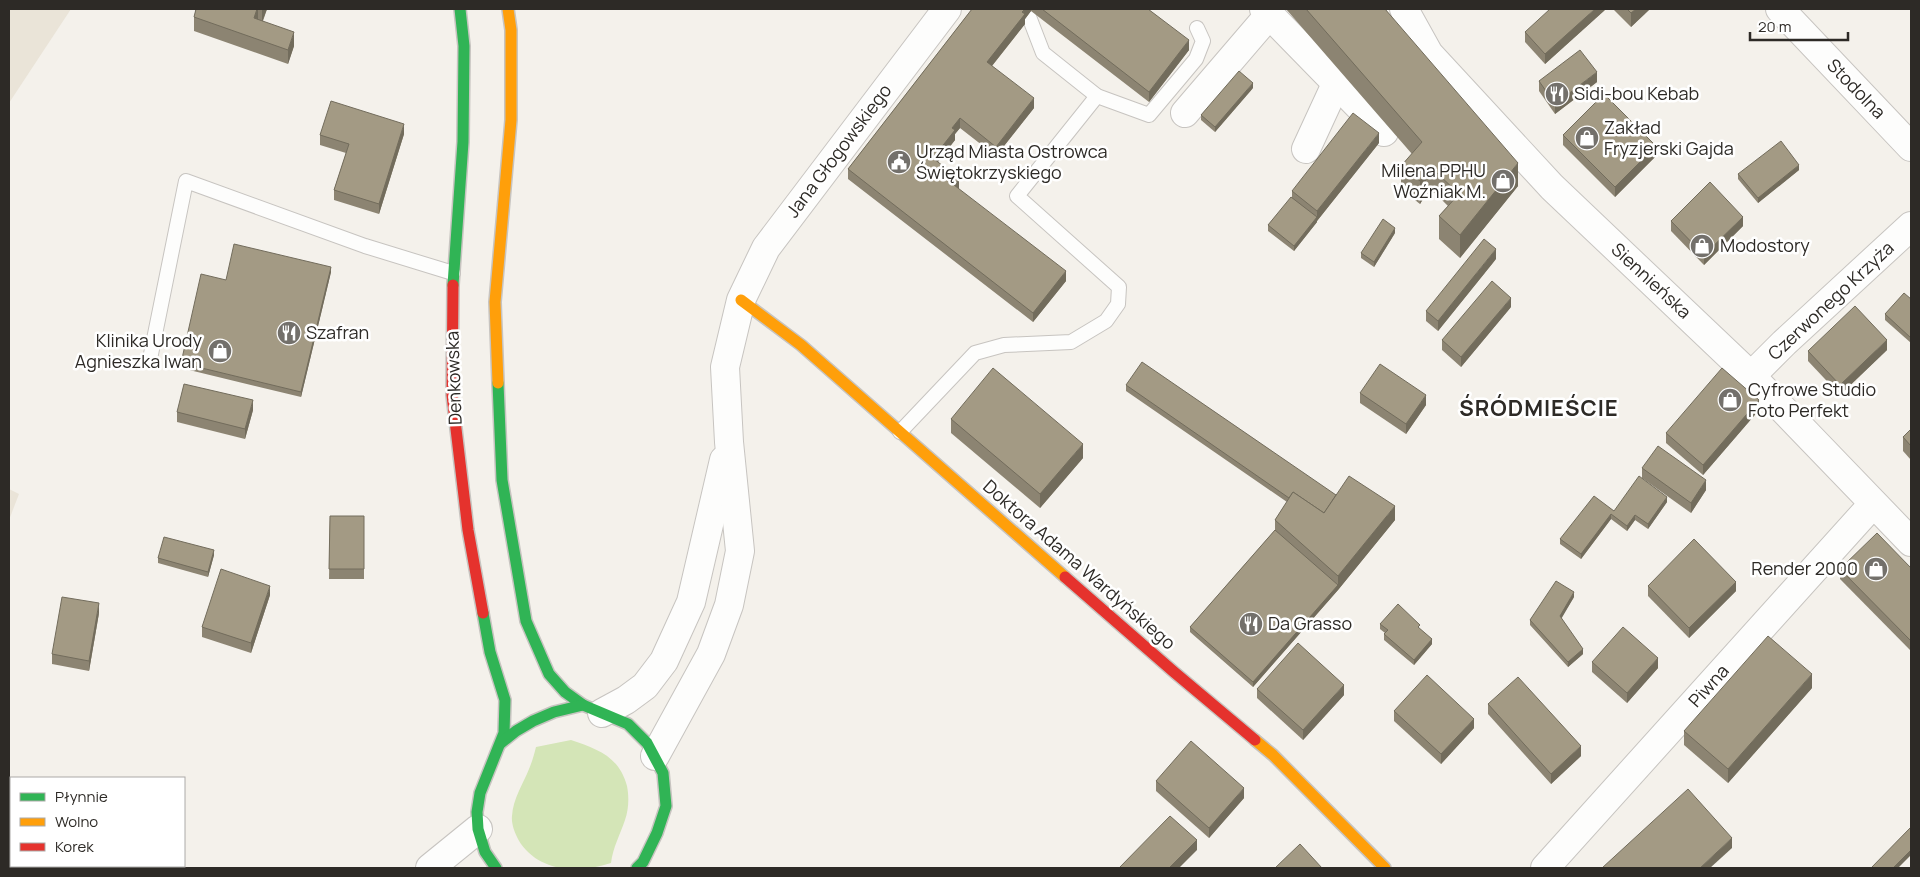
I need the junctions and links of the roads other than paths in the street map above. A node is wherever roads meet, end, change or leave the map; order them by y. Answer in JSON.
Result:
{"nodes":[{"id":1,"x":460,"y":9,"type":"edge"},
{"id":2,"x":508,"y":9,"type":"edge"},
{"id":3,"x":947,"y":9,"type":"edge"},
{"id":4,"x":1404,"y":9,"type":"edge"},
{"id":5,"x":1780,"y":9,"type":"edge"},
{"id":6,"x":1267,"y":12,"type":"edge"},
{"id":7,"x":1028,"y":14,"type":"dead end"},
{"id":8,"x":1197,"y":28,"type":"dead end"},
{"id":9,"x":1336,"y":84,"type":"junction"},
{"id":10,"x":1097,"y":96,"type":"junction"},
{"id":11,"x":1185,"y":112,"type":"dead end"},
{"id":12,"x":1384,"y":132,"type":"edge"},
{"id":13,"x":1911,"y":147,"type":"edge"},
{"id":14,"x":1306,"y":149,"type":"dead end"},
{"id":15,"x":1911,"y":226,"type":"edge"},
{"id":16,"x":453,"y":273,"type":"junction"},
{"id":17,"x":741,"y":300,"type":"junction"},
{"id":18,"x":150,"y":359,"type":"dead end"},
{"id":19,"x":1751,"y":376,"type":"junction"},
{"id":20,"x":900,"y":432,"type":"junction"},
{"id":21,"x":729,"y":442,"type":"junction"},
{"id":22,"x":1873,"y":504,"type":"junction"},
{"id":23,"x":1911,"y":542,"type":"edge"},
{"id":24,"x":592,"y":709,"type":"junction"},
{"id":25,"x":501,"y":743,"type":"junction"},
{"id":26,"x":655,"y":756,"type":"junction"},
{"id":27,"x":478,"y":829,"type":"junction"},
{"id":28,"x":642,"y":866,"type":"edge"},
{"id":29,"x":430,"y":868,"type":"edge"},
{"id":30,"x":496,"y":868,"type":"edge"},
{"id":31,"x":1385,"y":868,"type":"edge"},
{"id":32,"x":1545,"y":868,"type":"edge"}],
"edges":[{"from":1,"to":16,"type":"main road","name":"Denkowska"},
{"from":2,"to":24,"type":"main road"},
{"from":3,"to":17,"type":"street","name":"Jana Głogowskiego"},
{"from":4,"to":19,"type":"street","name":"Siennieńska"},
{"from":5,"to":13,"type":"street","name":"Stodolna"},
{"from":6,"to":9,"type":"street"},
{"from":6,"to":11,"type":"street"},
{"from":7,"to":10,"type":"lane"},
{"from":8,"to":10,"type":"lane"},
{"from":9,"to":12,"type":"street"},
{"from":9,"to":14,"type":"street"},
{"from":10,"to":20,"type":"lane"},
{"from":15,"to":19,"type":"street","name":"Czerwonego Krzyża"},
{"from":16,"to":18,"type":"lane"},
{"from":16,"to":25,"type":"main road","name":"Denkowska"},
{"from":17,"to":20,"type":"main road","name":"Doktora Adama Wardyńskiego"},
{"from":17,"to":21,"type":"street","name":"Jana Głogowskiego"},
{"from":19,"to":22,"type":"street","name":"Siennieńska"},
{"from":20,"to":31,"type":"main road","name":"Doktora Adama Wardyńskiego"},
{"from":21,"to":24,"type":"street"},
{"from":21,"to":26,"type":"street"},
{"from":22,"to":23,"type":"street","name":"Siennieńska"},
{"from":22,"to":32,"type":"street","name":"Piwna"},
{"from":24,"to":25,"type":"main road"},
{"from":24,"to":26,"type":"main road"},
{"from":25,"to":27,"type":"main road","name":"Denkowska"},
{"from":26,"to":28,"type":"main road"},
{"from":27,"to":29,"type":"street"},
{"from":27,"to":30,"type":"main road"}]}
